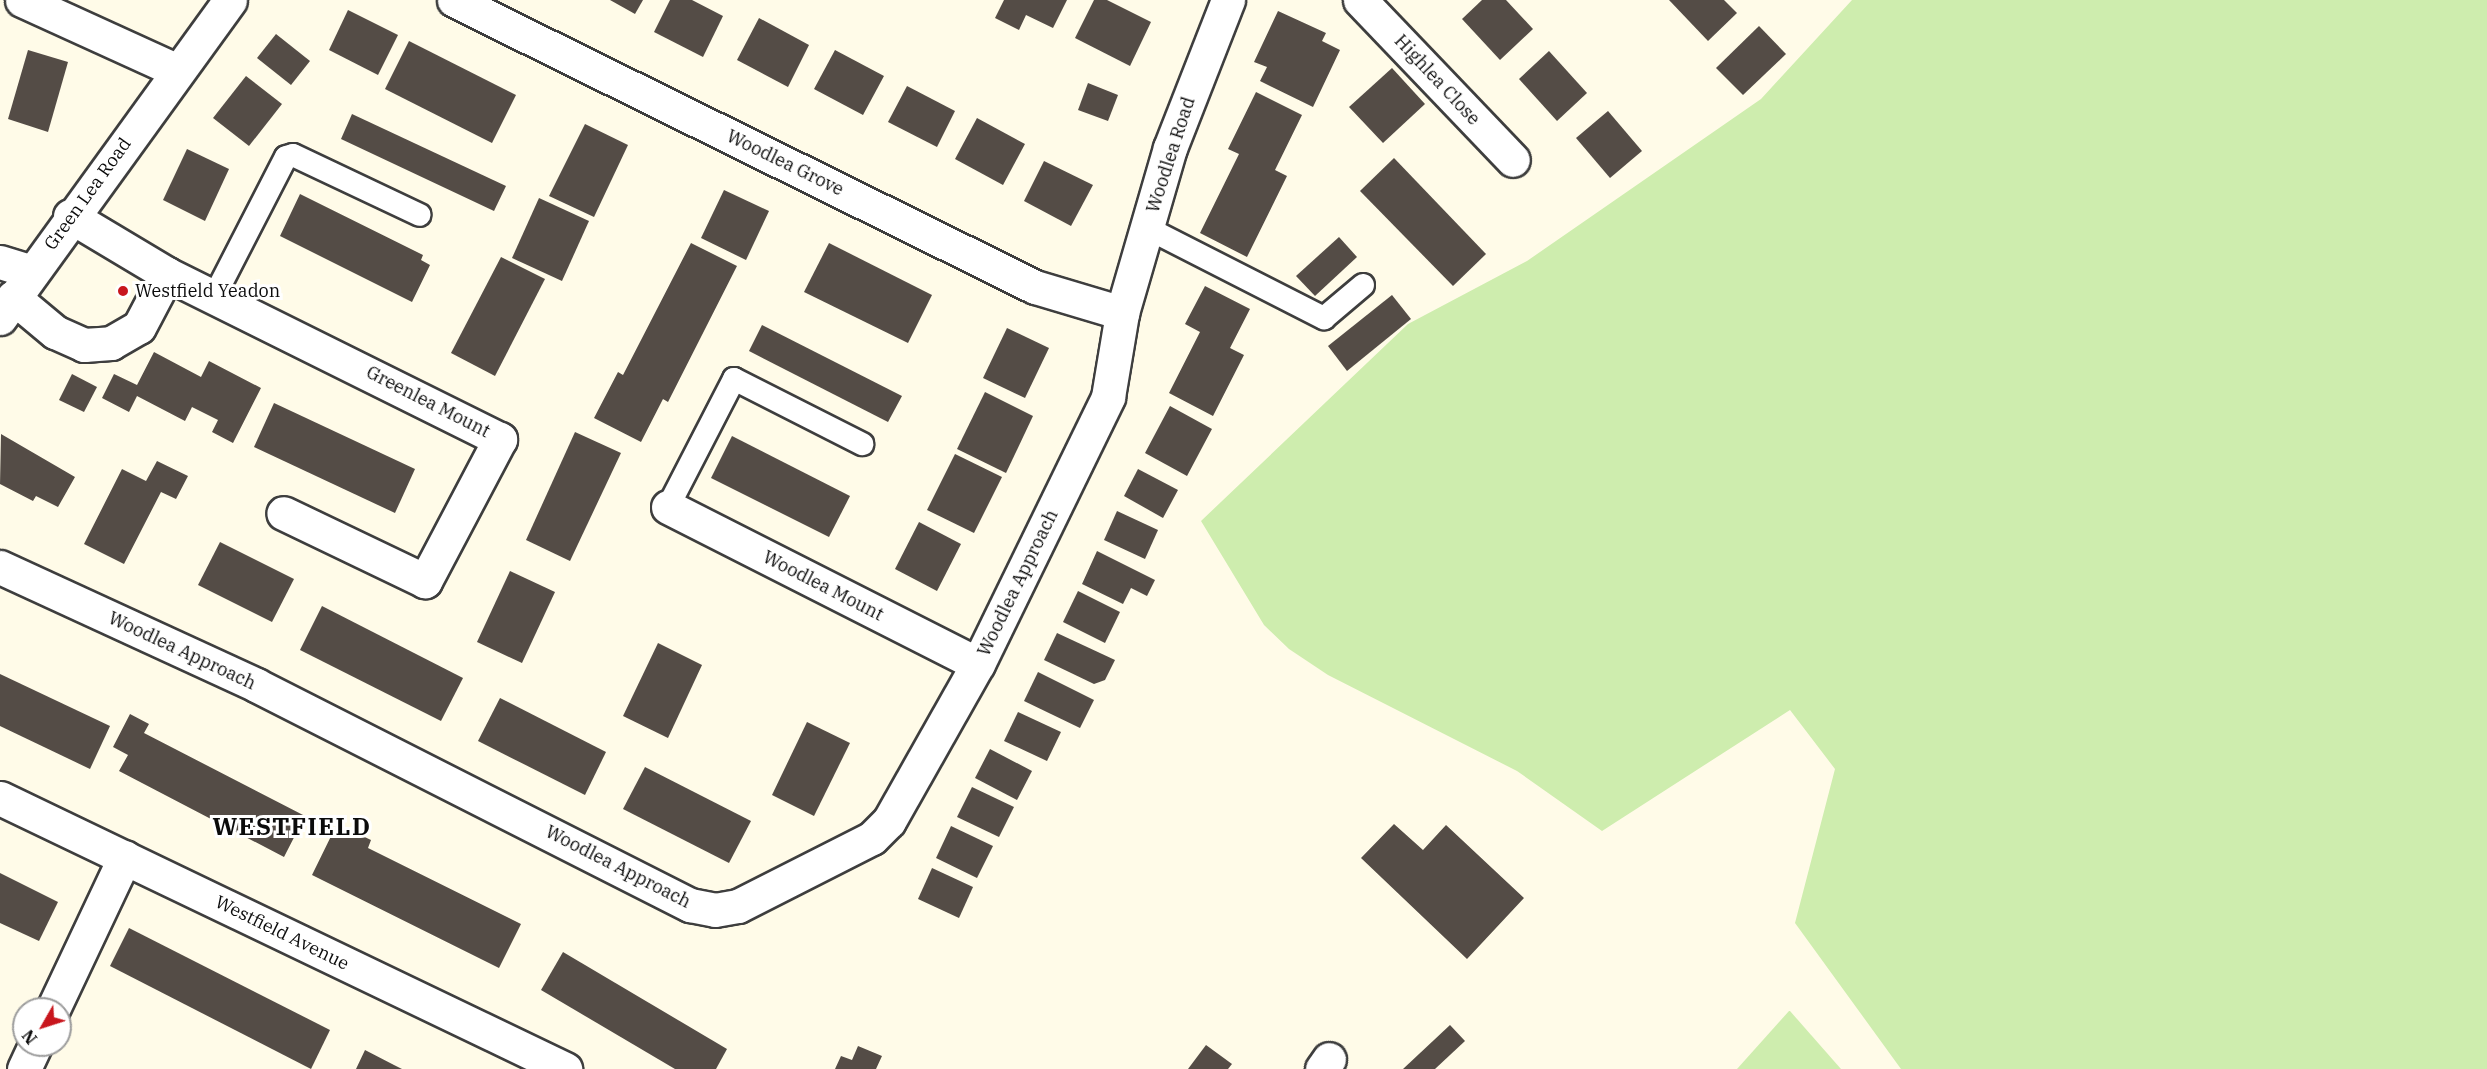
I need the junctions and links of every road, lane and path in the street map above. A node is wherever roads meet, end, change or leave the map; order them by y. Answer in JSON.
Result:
{"nodes":[{"id":1,"x":22,"y":0,"type":"edge"},
{"id":2,"x":230,"y":0,"type":"edge"},
{"id":3,"x":454,"y":0,"type":"edge"},
{"id":4,"x":1227,"y":0,"type":"edge"},
{"id":5,"x":1360,"y":0,"type":"edge"},
{"id":6,"x":178,"y":71,"type":"junction"},
{"id":7,"x":1513,"y":160,"type":"dead end"},
{"id":8,"x":420,"y":215,"type":"dead end"},
{"id":9,"x":70,"y":216,"type":"junction"},
{"id":10,"x":1147,"y":228,"type":"junction"},
{"id":11,"x":0,"y":262,"type":"edge"},
{"id":12,"x":166,"y":274,"type":"junction"},
{"id":13,"x":1363,"y":285,"type":"dead end"},
{"id":14,"x":15,"y":295,"type":"edge"},
{"id":15,"x":214,"y":297,"type":"junction"},
{"id":16,"x":1122,"y":313,"type":"junction"},
{"id":17,"x":862,"y":444,"type":"dead end"},
{"id":18,"x":668,"y":507,"type":"joint"},
{"id":19,"x":283,"y":513,"type":"dead end"},
{"id":20,"x":0,"y":567,"type":"edge"},
{"id":21,"x":978,"y":664,"type":"junction"},
{"id":22,"x":0,"y":798,"type":"edge"},
{"id":23,"x":125,"y":857,"type":"junction"},
{"id":24,"x":58,"y":997,"type":"edge"},
{"id":25,"x":565,"y":1069,"type":"edge"}],
"edges":[{"from":1,"to":6,"type":"street"},
{"from":2,"to":6,"type":"street","name":"Green Lea Road"},
{"from":3,"to":16,"type":"street","name":"Woodlea Grove"},
{"from":4,"to":10,"type":"street","name":"Woodlea Road"},
{"from":5,"to":7,"type":"street","name":"Highlea Close"},
{"from":6,"to":9,"type":"street","name":"Green Lea Road"},
{"from":8,"to":15,"type":"lane"},
{"from":9,"to":12,"type":"street","name":"Greenlea Mount"},
{"from":9,"to":14,"type":"street","name":"Green Lea Road"},
{"from":10,"to":13,"type":"lane"},
{"from":10,"to":16,"type":"street","name":"Woodlea Road"},
{"from":11,"to":14,"type":"street"},
{"from":12,"to":14,"type":"street"},
{"from":12,"to":15,"type":"street","name":"Greenlea Mount"},
{"from":15,"to":19,"type":"street","name":"Greenlea Mount"},
{"from":16,"to":21,"type":"street","name":"Woodlea Approach"},
{"from":17,"to":18,"type":"lane"},
{"from":18,"to":21,"type":"street","name":"Woodlea Mount"},
{"from":20,"to":21,"type":"street","name":"Woodlea Approach"},
{"from":22,"to":23,"type":"street","name":"Westfield Avenue"},
{"from":23,"to":24,"type":"street"},
{"from":23,"to":25,"type":"street","name":"Westfield Avenue"}]}
